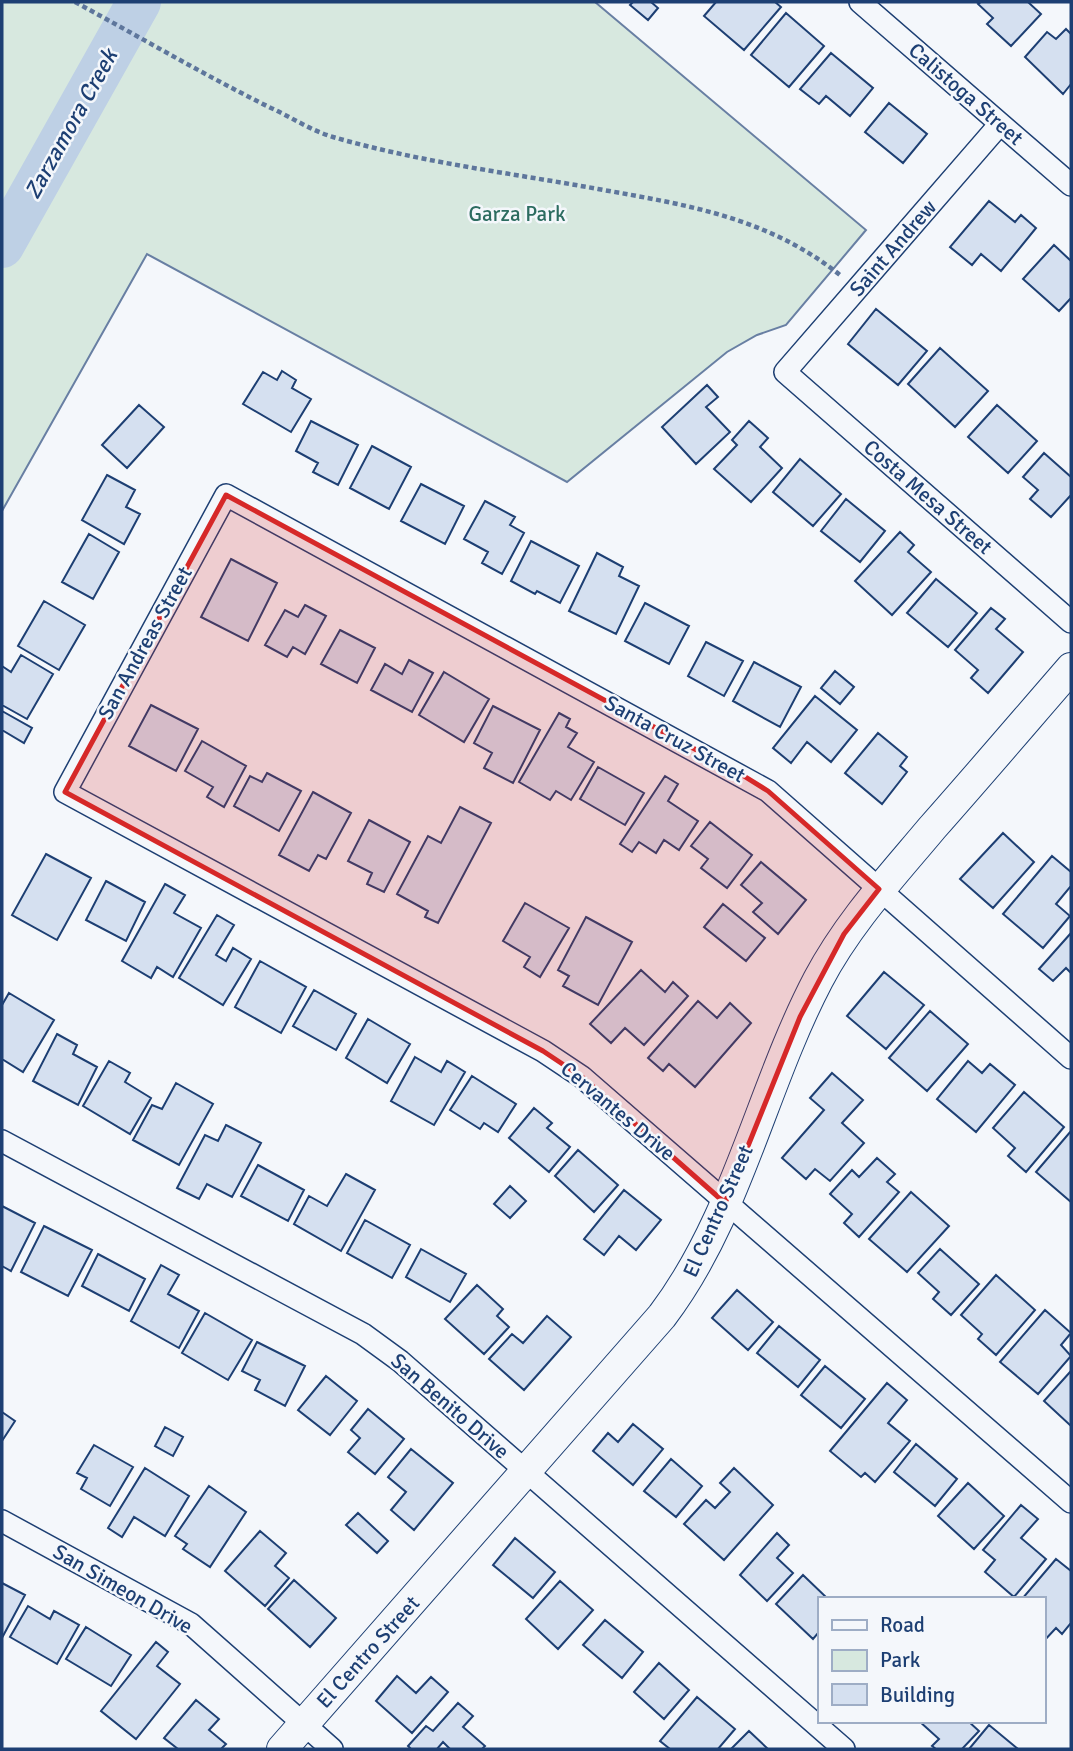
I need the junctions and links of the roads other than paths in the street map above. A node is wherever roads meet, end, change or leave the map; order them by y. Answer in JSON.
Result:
{"nodes":[{"id":1,"x":860,"y":2,"type":"edge"},
{"id":2,"x":1000,"y":124,"type":"junction"},
{"id":3,"x":1071,"y":185,"type":"edge"},
{"id":4,"x":785,"y":372,"type":"joint"},
{"id":5,"x":226,"y":495,"type":"joint"},
{"id":6,"x":1071,"y":622,"type":"edge"},
{"id":7,"x":1071,"y":668,"type":"edge"},
{"id":8,"x":65,"y":792,"type":"joint"},
{"id":9,"x":880,"y":889,"type":"junction"},
{"id":10,"x":1071,"y":1058,"type":"edge"},
{"id":11,"x":2,"y":1141,"type":"edge"},
{"id":12,"x":725,"y":1203,"type":"junction"},
{"id":13,"x":527,"y":1473,"type":"junction"},
{"id":14,"x":1071,"y":1502,"type":"edge"},
{"id":15,"x":2,"y":1521,"type":"edge"},
{"id":16,"x":304,"y":1724,"type":"junction"},
{"id":17,"x":282,"y":1749,"type":"edge"},
{"id":18,"x":332,"y":1749,"type":"edge"},
{"id":19,"x":844,"y":1749,"type":"edge"}],
"edges":[{"from":1,"to":2,"type":"street","name":"Calistoga Street"},
{"from":2,"to":3,"type":"street","name":"Calistoga Street"},
{"from":2,"to":4,"type":"street","name":"Saint Andrew"},
{"from":4,"to":6,"type":"street","name":"Costa Mesa Street"},
{"from":5,"to":8,"type":"street","name":"San Andreas Street"},
{"from":5,"to":9,"type":"street","name":"Santa Cruz Street"},
{"from":7,"to":9,"type":"street","name":"El Centro Street"},
{"from":8,"to":12,"type":"street","name":"Cervantes Drive"},
{"from":9,"to":10,"type":"street","name":"Santa Cruz Street"},
{"from":9,"to":12,"type":"street","name":"El Centro Street"},
{"from":11,"to":13,"type":"street","name":"San Benito Drive"},
{"from":12,"to":13,"type":"street","name":"El Centro Street"},
{"from":12,"to":14,"type":"street","name":"Cervantes Drive"},
{"from":13,"to":16,"type":"street","name":"El Centro Street"},
{"from":13,"to":19,"type":"street","name":"San Benito Drive"},
{"from":15,"to":16,"type":"street","name":"San Simeon Drive"},
{"from":16,"to":17,"type":"street","name":"El Centro Street"},
{"from":16,"to":18,"type":"street","name":"San Simeon Drive"}]}
